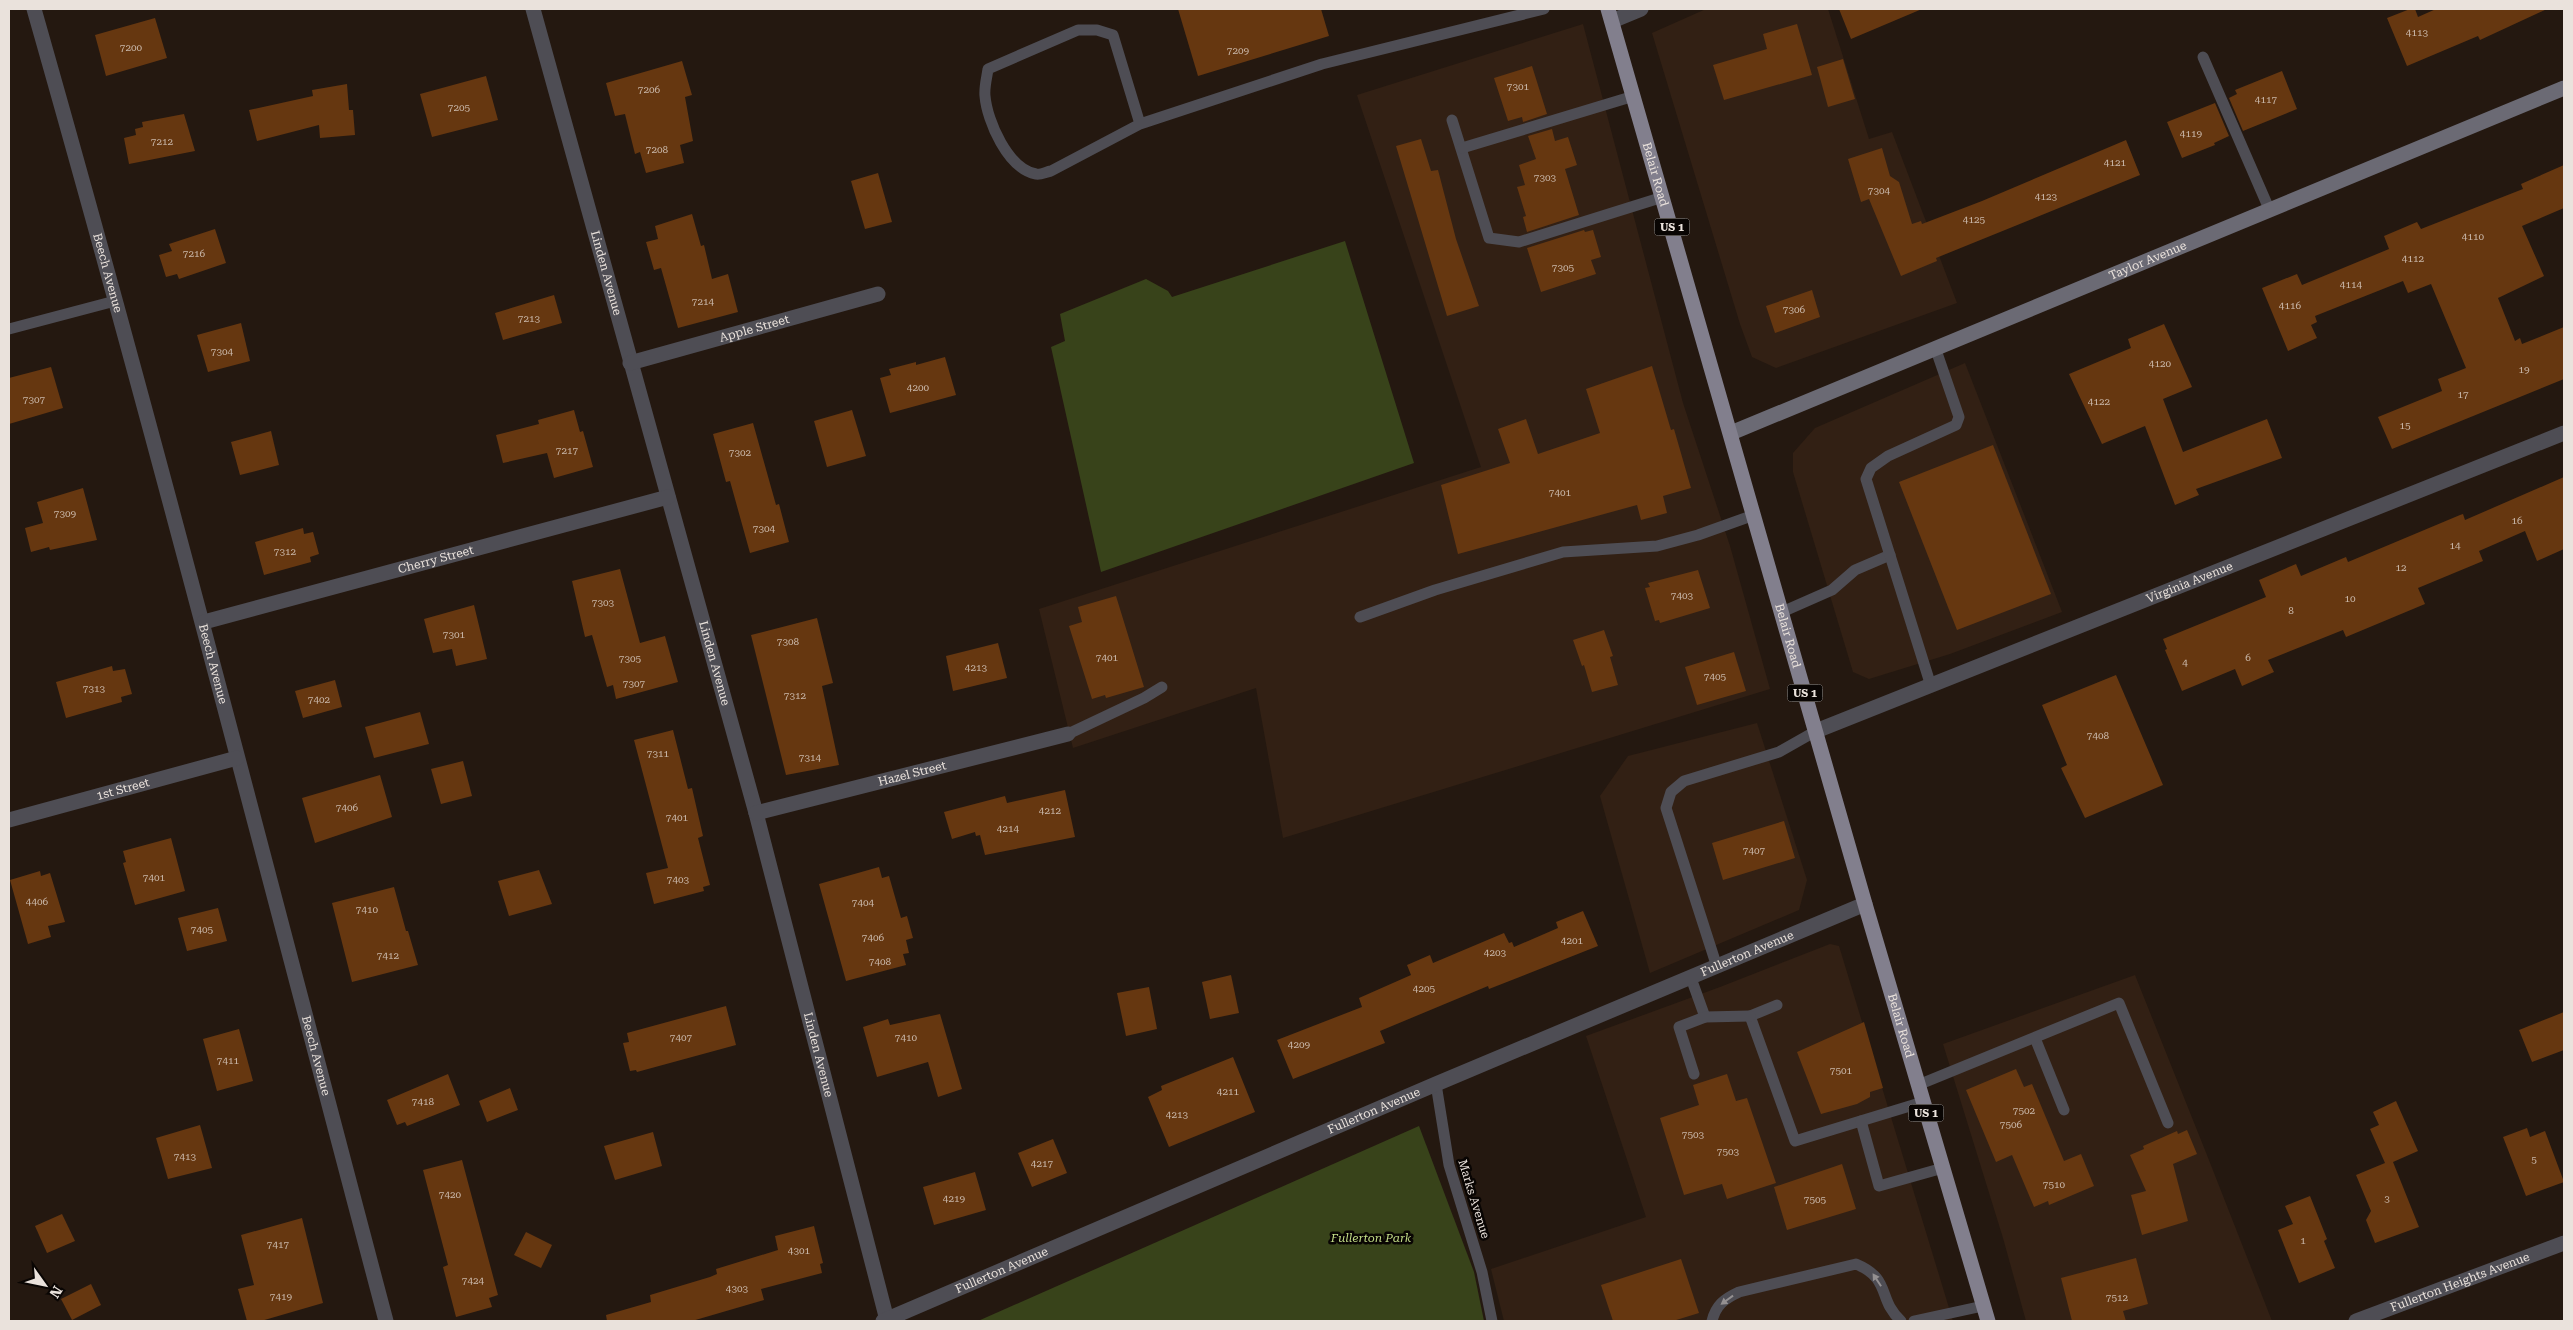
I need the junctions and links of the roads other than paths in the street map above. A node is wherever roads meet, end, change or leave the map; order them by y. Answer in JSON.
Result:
{"nodes":[{"id":1,"x":34,"y":9,"type":"edge"},
{"id":2,"x":533,"y":9,"type":"edge"},
{"id":3,"x":1544,"y":9,"type":"edge"},
{"id":4,"x":1641,"y":9,"type":"edge"},
{"id":5,"x":1610,"y":15,"type":"edge"},
{"id":6,"x":2203,"y":57,"type":"dead end"},
{"id":7,"x":2564,"y":88,"type":"edge"},
{"id":8,"x":1634,"y":96,"type":"junction"},
{"id":9,"x":1452,"y":120,"type":"dead end"},
{"id":10,"x":1140,"y":124,"type":"junction"},
{"id":11,"x":1462,"y":148,"type":"junction"},
{"id":12,"x":1663,"y":197,"type":"junction"},
{"id":13,"x":2270,"y":211,"type":"junction"},
{"id":14,"x":878,"y":294,"type":"dead end"},
{"id":15,"x":115,"y":301,"type":"junction"},
{"id":16,"x":9,"y":329,"type":"edge"},
{"id":17,"x":1936,"y":350,"type":"junction"},
{"id":18,"x":630,"y":363,"type":"junction"},
{"id":19,"x":1731,"y":433,"type":"junction"},
{"id":20,"x":2564,"y":433,"type":"edge"},
{"id":21,"x":668,"y":497,"type":"junction"},
{"id":22,"x":1754,"y":515,"type":"junction"},
{"id":23,"x":1890,"y":555,"type":"junction"},
{"id":24,"x":1782,"y":612,"type":"junction"},
{"id":25,"x":1360,"y":616,"type":"dead end"},
{"id":26,"x":204,"y":622,"type":"junction"},
{"id":27,"x":1162,"y":686,"type":"dead end"},
{"id":28,"x":1931,"y":686,"type":"junction"},
{"id":29,"x":1816,"y":731,"type":"junction"},
{"id":30,"x":1068,"y":734,"type":"joint"},
{"id":31,"x":237,"y":758,"type":"junction"},
{"id":32,"x":756,"y":813,"type":"junction"},
{"id":33,"x":9,"y":820,"type":"edge"},
{"id":34,"x":1865,"y":904,"type":"junction"},
{"id":35,"x":1717,"y":967,"type":"junction"},
{"id":36,"x":1691,"y":978,"type":"junction"},
{"id":37,"x":1777,"y":1005,"type":"dead end"},
{"id":38,"x":1750,"y":1016,"type":"junction"},
{"id":39,"x":1705,"y":1017,"type":"junction"},
{"id":40,"x":2035,"y":1038,"type":"junction"},
{"id":41,"x":1694,"y":1074,"type":"dead end"},
{"id":42,"x":1436,"y":1084,"type":"junction"},
{"id":43,"x":1918,"y":1085,"type":"junction"},
{"id":44,"x":1923,"y":1102,"type":"junction"},
{"id":45,"x":2064,"y":1110,"type":"dead end"},
{"id":46,"x":1861,"y":1121,"type":"junction"},
{"id":47,"x":2168,"y":1123,"type":"dead end"},
{"id":48,"x":1943,"y":1168,"type":"junction"},
{"id":49,"x":2564,"y":1243,"type":"edge"},
{"id":50,"x":1983,"y":1306,"type":"junction"},
{"id":51,"x":386,"y":1321,"type":"edge"},
{"id":52,"x":885,"y":1321,"type":"edge"},
{"id":53,"x":1492,"y":1321,"type":"edge"},
{"id":54,"x":1712,"y":1321,"type":"edge"},
{"id":55,"x":1901,"y":1321,"type":"edge"},
{"id":56,"x":1914,"y":1321,"type":"edge"},
{"id":57,"x":1988,"y":1321,"type":"edge"},
{"id":58,"x":2356,"y":1321,"type":"edge"}],
"edges":[{"from":1,"to":15,"type":"street","name":"Beech Avenue"},
{"from":2,"to":18,"type":"street","name":"Linden Avenue"},
{"from":3,"to":10,"type":"lane"},
{"from":4,"to":5,"type":"street"},
{"from":5,"to":8,"type":"main road","name":"Belair Road","number":"US 1"},
{"from":6,"to":13,"type":"lane"},
{"from":7,"to":13,"type":"main road","name":"Taylor Avenue"},
{"from":8,"to":11,"type":"lane"},
{"from":8,"to":12,"type":"main road","name":"Belair Road","number":"US 1"},
{"from":9,"to":11,"type":"lane"},
{"from":10,"to":10,"type":"lane"},
{"from":11,"to":12,"type":"lane"},
{"from":12,"to":19,"type":"main road","name":"Belair Road","number":"US 1"},
{"from":13,"to":17,"type":"main road","name":"Taylor Avenue"},
{"from":14,"to":18,"type":"street","name":"Apple Street"},
{"from":15,"to":16,"type":"lane"},
{"from":15,"to":26,"type":"street","name":"Beech Avenue"},
{"from":17,"to":19,"type":"main road","name":"Taylor Avenue"},
{"from":17,"to":23,"type":"lane"},
{"from":18,"to":21,"type":"street","name":"Linden Avenue"},
{"from":19,"to":22,"type":"main road","name":"Belair Road","number":"US 1"},
{"from":20,"to":28,"type":"street","name":"Virginia Avenue"},
{"from":21,"to":26,"type":"street","name":"Cherry Street"},
{"from":21,"to":32,"type":"street","name":"Linden Avenue"},
{"from":22,"to":24,"type":"main road","name":"Belair Road","number":"US 1"},
{"from":22,"to":25,"type":"lane"},
{"from":23,"to":24,"type":"lane"},
{"from":23,"to":28,"type":"lane"},
{"from":24,"to":29,"type":"main road","name":"Belair Road","number":"US 1"},
{"from":26,"to":31,"type":"street","name":"Beech Avenue"},
{"from":27,"to":30,"type":"lane"},
{"from":28,"to":29,"type":"street","name":"Virginia Avenue"},
{"from":29,"to":34,"type":"main road","name":"Belair Road","number":"US 1"},
{"from":29,"to":35,"type":"lane"},
{"from":30,"to":32,"type":"street","name":"Hazel Street"},
{"from":31,"to":33,"type":"street","name":"1st Street"},
{"from":31,"to":51,"type":"street","name":"Beech Avenue"},
{"from":32,"to":52,"type":"street","name":"Linden Avenue"},
{"from":34,"to":35,"type":"street","name":"Fullerton Avenue"},
{"from":34,"to":43,"type":"main road","name":"Belair Road","number":"US 1"},
{"from":35,"to":36,"type":"street","name":"Fullerton Avenue"},
{"from":36,"to":39,"type":"lane"},
{"from":36,"to":42,"type":"street","name":"Fullerton Avenue"},
{"from":37,"to":38,"type":"lane"},
{"from":38,"to":39,"type":"lane"},
{"from":38,"to":46,"type":"lane"},
{"from":39,"to":41,"type":"lane"},
{"from":40,"to":43,"type":"lane"},
{"from":40,"to":45,"type":"lane"},
{"from":40,"to":47,"type":"lane"},
{"from":42,"to":52,"type":"street","name":"Fullerton Avenue"},
{"from":42,"to":53,"type":"lane","name":"Marks Avenue"},
{"from":43,"to":44,"type":"main road","name":"Belair Road","number":"US 1"},
{"from":44,"to":46,"type":"lane"},
{"from":44,"to":48,"type":"main road","name":"Belair Road","number":"US 1"},
{"from":46,"to":48,"type":"lane"},
{"from":48,"to":50,"type":"main road","name":"Belair Road","number":"US 1"},
{"from":49,"to":58,"type":"street","name":"Fullerton Heights Avenue"},
{"from":50,"to":56,"type":"lane"},
{"from":50,"to":57,"type":"main road","name":"Belair Road","number":"US 1"},
{"from":55,"to":54,"type":"lane","one_way":true}]}
